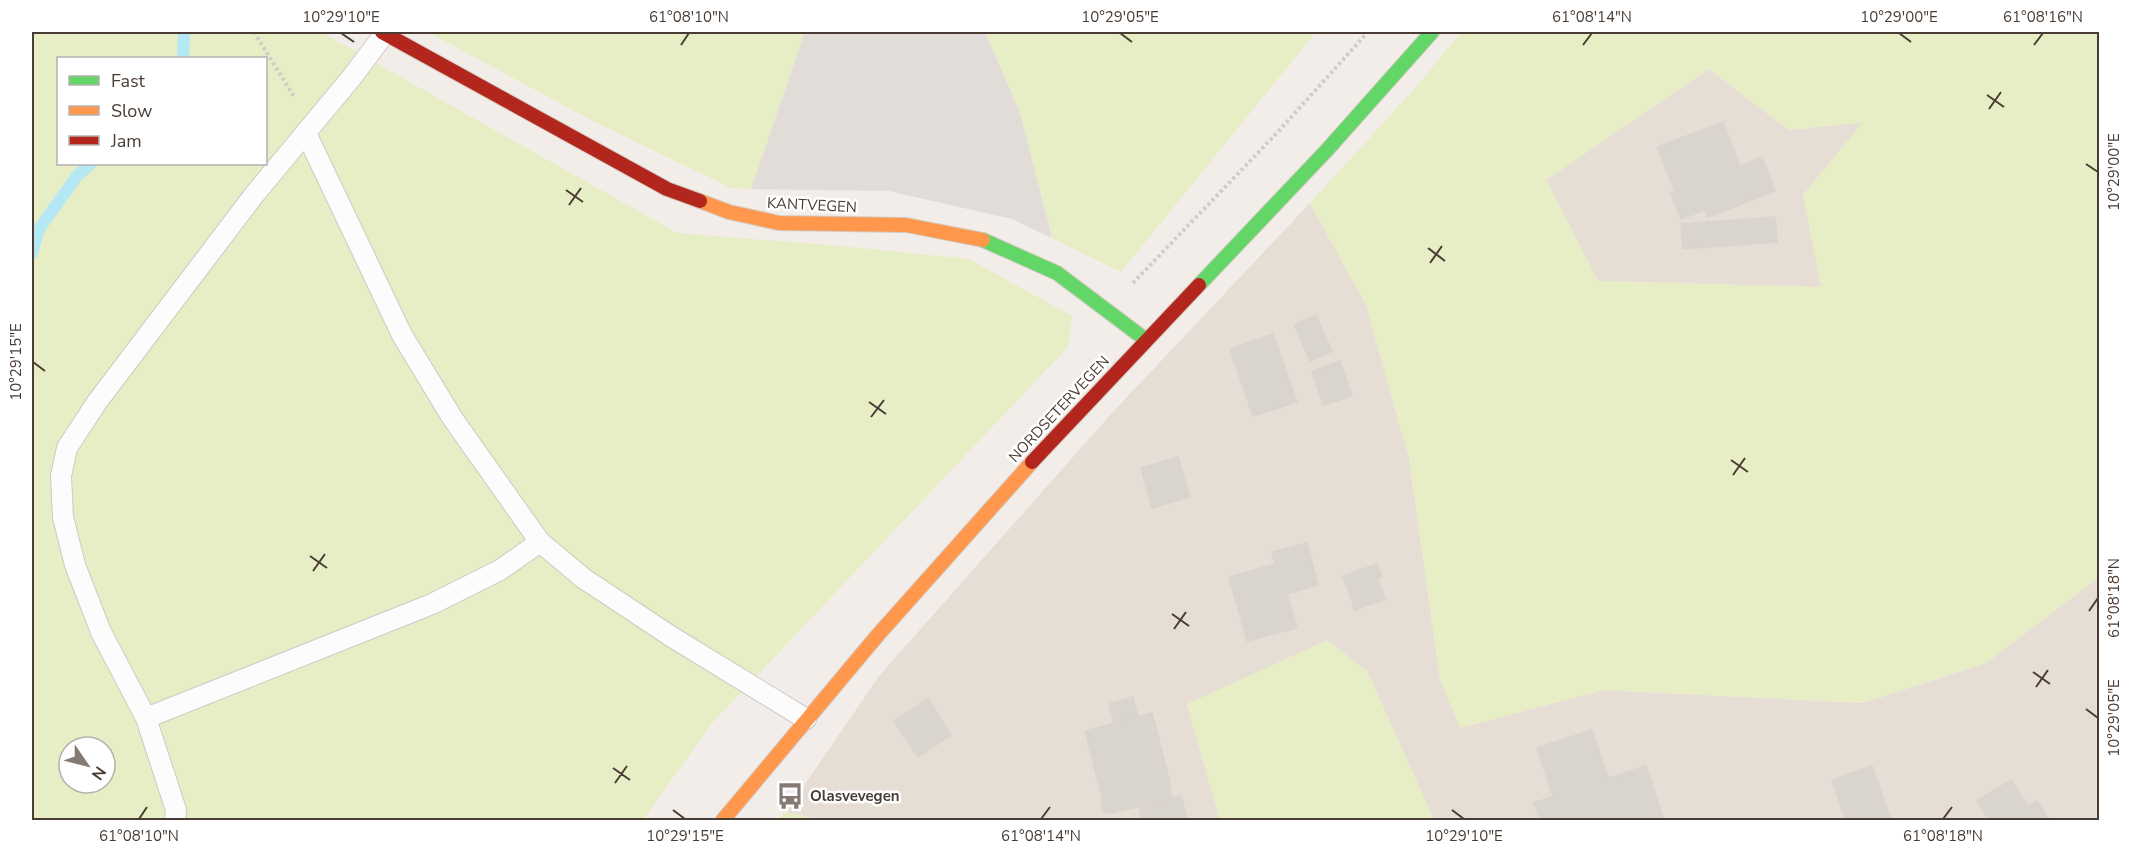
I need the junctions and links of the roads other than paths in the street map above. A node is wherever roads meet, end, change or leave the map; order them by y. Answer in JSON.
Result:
{"nodes":[{"id":1,"x":384,"y":32,"type":"edge"},
{"id":2,"x":1432,"y":32,"type":"edge"},
{"id":3,"x":306,"y":133,"type":"junction"},
{"id":4,"x":1146,"y":340,"type":"junction"},
{"id":5,"x":540,"y":542,"type":"junction"},
{"id":6,"x":146,"y":718,"type":"junction"},
{"id":7,"x":806,"y":719,"type":"junction"},
{"id":8,"x":175,"y":820,"type":"edge"},
{"id":9,"x":723,"y":820,"type":"edge"}],
"edges":[{"from":1,"to":3,"type":"lane"},
{"from":1,"to":4,"type":"main road","name":"KANTVEGEN"},
{"from":2,"to":4,"type":"main road","name":"NORDSETERVEGEN"},
{"from":3,"to":5,"type":"lane"},
{"from":3,"to":6,"type":"lane"},
{"from":4,"to":7,"type":"main road","name":"NORDSETERVEGEN"},
{"from":5,"to":6,"type":"lane"},
{"from":5,"to":7,"type":"lane"},
{"from":6,"to":8,"type":"lane"},
{"from":7,"to":9,"type":"main road","name":"NORDSETERVEGEN"}]}
